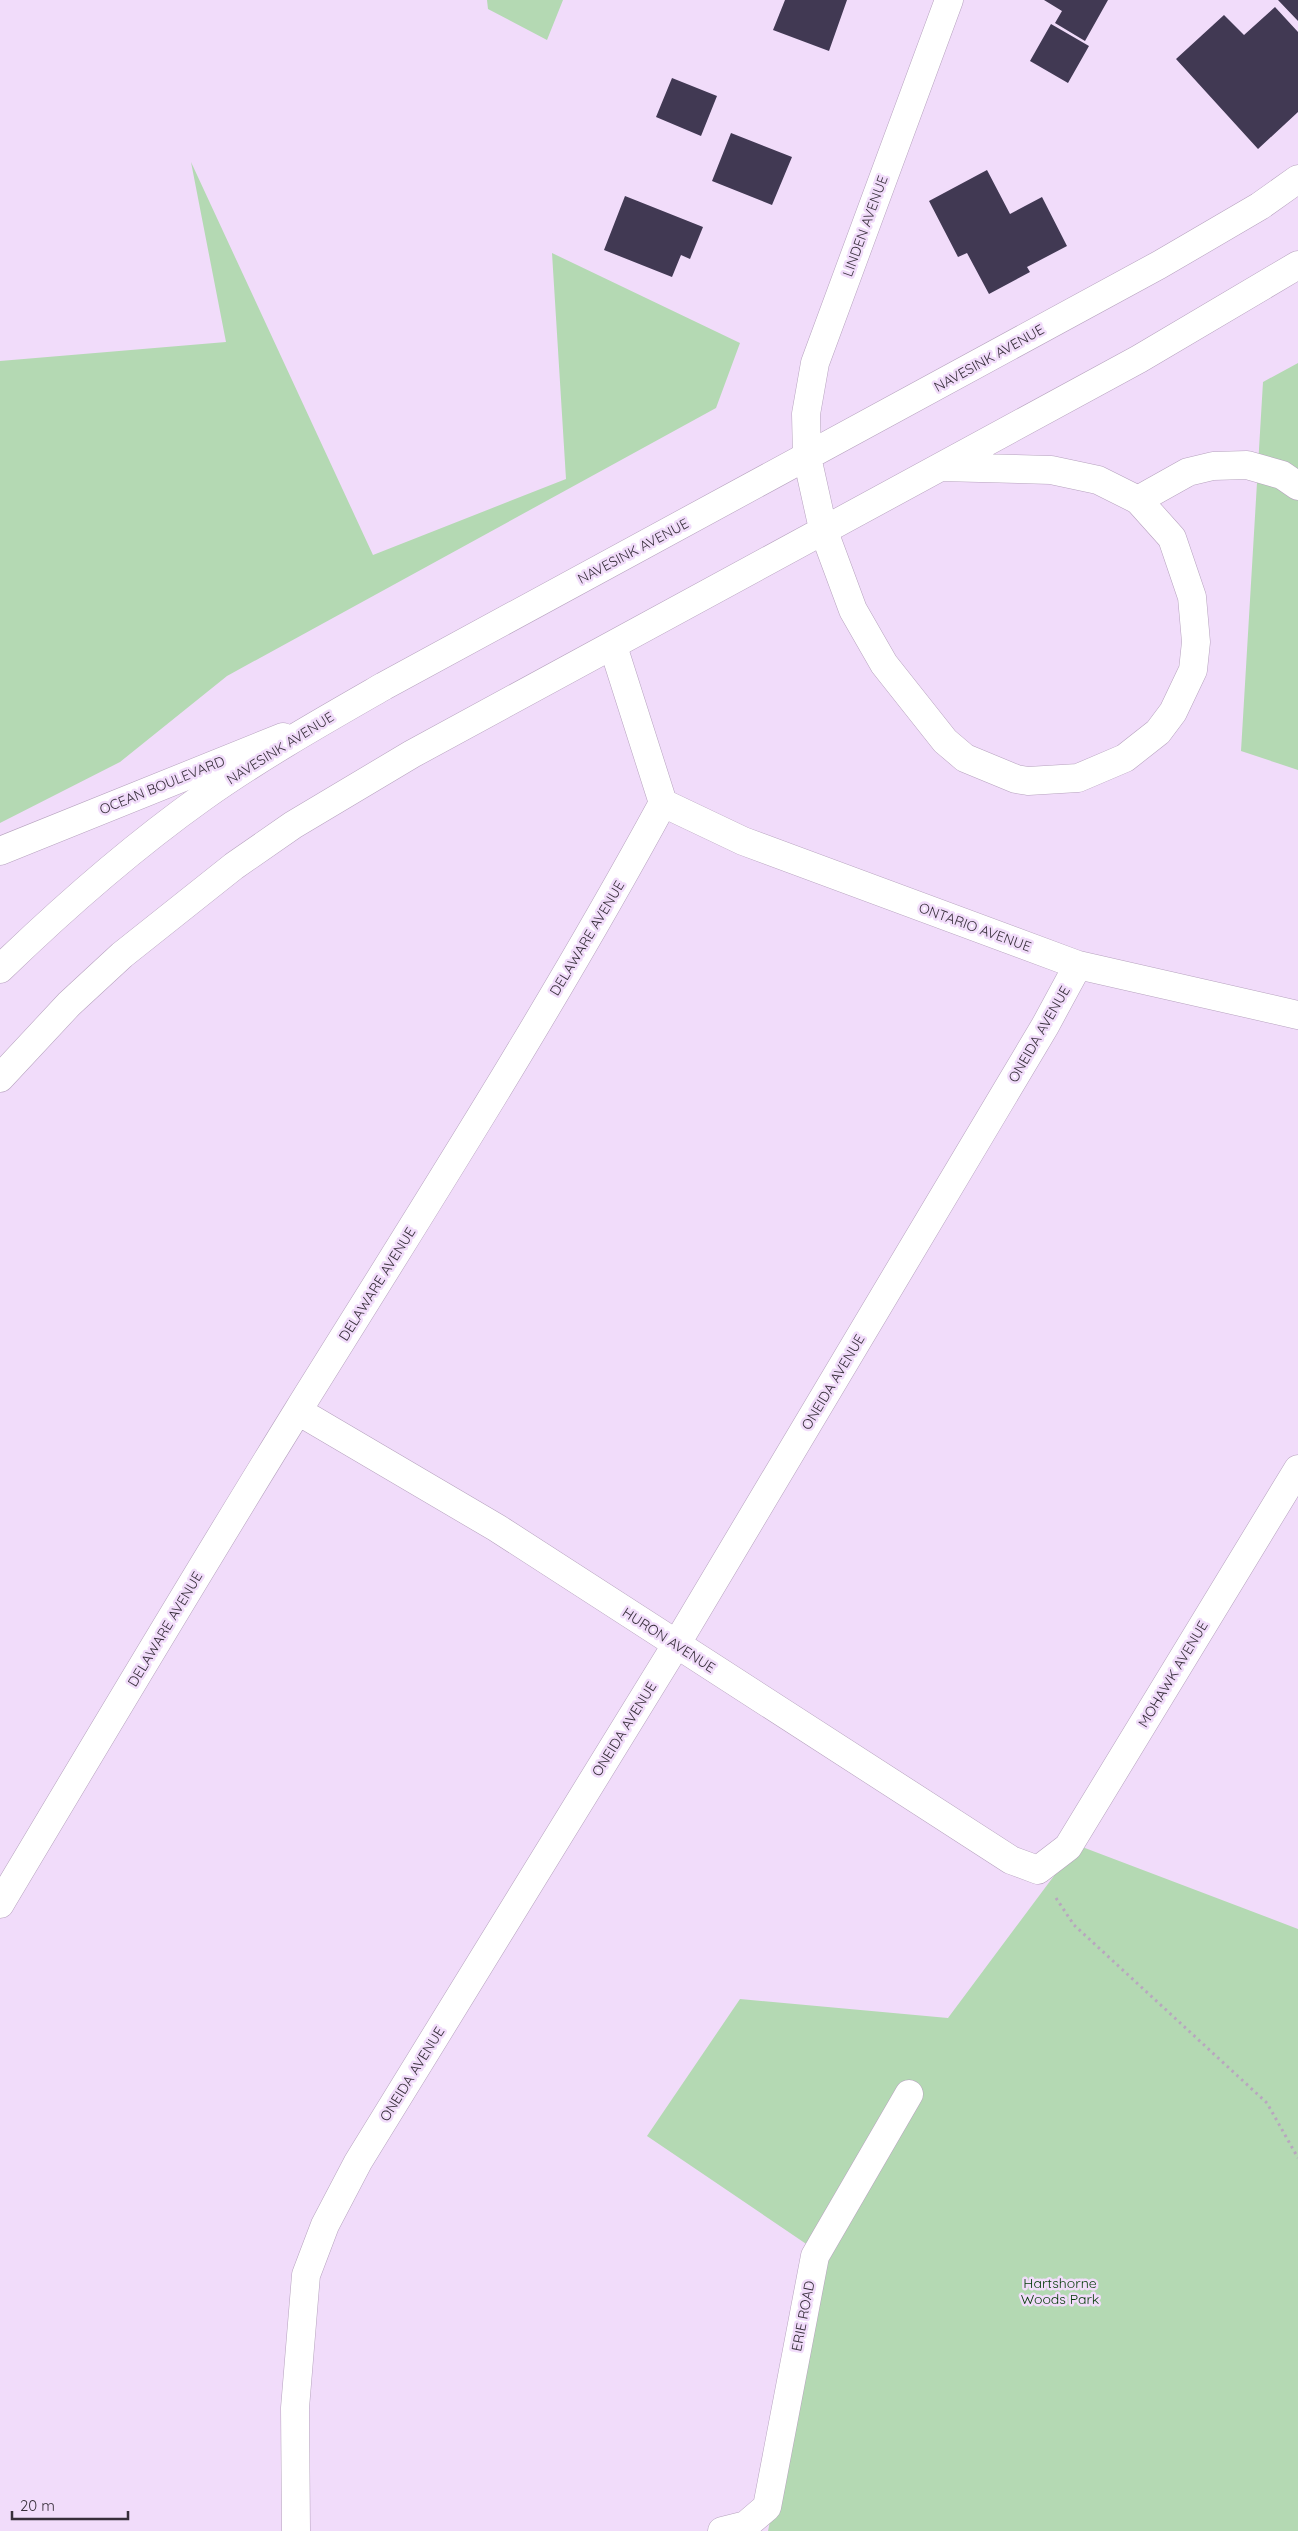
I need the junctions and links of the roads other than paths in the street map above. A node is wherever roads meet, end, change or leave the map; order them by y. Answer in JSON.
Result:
{"nodes":[{"id":1,"x":949,"y":0,"type":"edge"},
{"id":2,"x":1298,"y":179,"type":"edge"},
{"id":3,"x":1298,"y":265,"type":"edge"},
{"id":4,"x":807,"y":457,"type":"junction"},
{"id":5,"x":939,"y":467,"type":"junction"},
{"id":6,"x":1298,"y":486,"type":"edge"},
{"id":7,"x":1138,"y":500,"type":"junction"},
{"id":8,"x":823,"y":529,"type":"junction"},
{"id":9,"x":613,"y":646,"type":"junction"},
{"id":10,"x":324,"y":720,"type":"junction"},
{"id":11,"x":663,"y":803,"type":"junction"},
{"id":12,"x":0,"y":850,"type":"edge"},
{"id":13,"x":1078,"y":965,"type":"junction"},
{"id":14,"x":0,"y":969,"type":"edge"},
{"id":15,"x":1298,"y":1015,"type":"edge"},
{"id":16,"x":0,"y":1078,"type":"edge"},
{"id":17,"x":298,"y":1411,"type":"junction"},
{"id":18,"x":1298,"y":1469,"type":"edge"},
{"id":19,"x":676,"y":1645,"type":"junction"},
{"id":20,"x":1038,"y":1870,"type":"joint"},
{"id":21,"x":0,"y":1904,"type":"edge"},
{"id":22,"x":909,"y":2094,"type":"dead end"},
{"id":23,"x":296,"y":2531,"type":"edge"},
{"id":24,"x":722,"y":2531,"type":"edge"}],
"edges":[{"from":1,"to":4,"type":"main road","name":"LINDEN AVENUE"},
{"from":2,"to":4,"type":"main road","name":"NAVESINK AVENUE"},
{"from":3,"to":5,"type":"main road"},
{"from":4,"to":8,"type":"main road","name":"LINDEN AVENUE"},
{"from":4,"to":10,"type":"main road","name":"NAVESINK AVENUE"},
{"from":5,"to":7,"type":"main road"},
{"from":5,"to":8,"type":"main road"},
{"from":6,"to":7,"type":"main road"},
{"from":7,"to":8,"type":"main road","name":"LINDEN AVENUE"},
{"from":8,"to":9,"type":"main road"},
{"from":9,"to":11,"type":"main road"},
{"from":9,"to":16,"type":"main road"},
{"from":10,"to":12,"type":"main road","name":"OCEAN BOULEVARD"},
{"from":10,"to":14,"type":"main road","name":"NAVESINK AVENUE"},
{"from":11,"to":13,"type":"main road","name":"ONTARIO AVENUE"},
{"from":11,"to":17,"type":"main road","name":"DELAWARE AVENUE"},
{"from":13,"to":15,"type":"main road","name":"ONTARIO AVENUE"},
{"from":13,"to":19,"type":"main road","name":"ONEIDA AVENUE"},
{"from":17,"to":19,"type":"main road","name":"HURON AVENUE"},
{"from":17,"to":21,"type":"main road","name":"DELAWARE AVENUE"},
{"from":18,"to":20,"type":"main road","name":"MOHAWK AVENUE"},
{"from":19,"to":20,"type":"main road","name":"HURON AVENUE"},
{"from":19,"to":23,"type":"main road","name":"ONEIDA AVENUE"},
{"from":22,"to":24,"type":"main road","name":"ERIE ROAD"}]}
